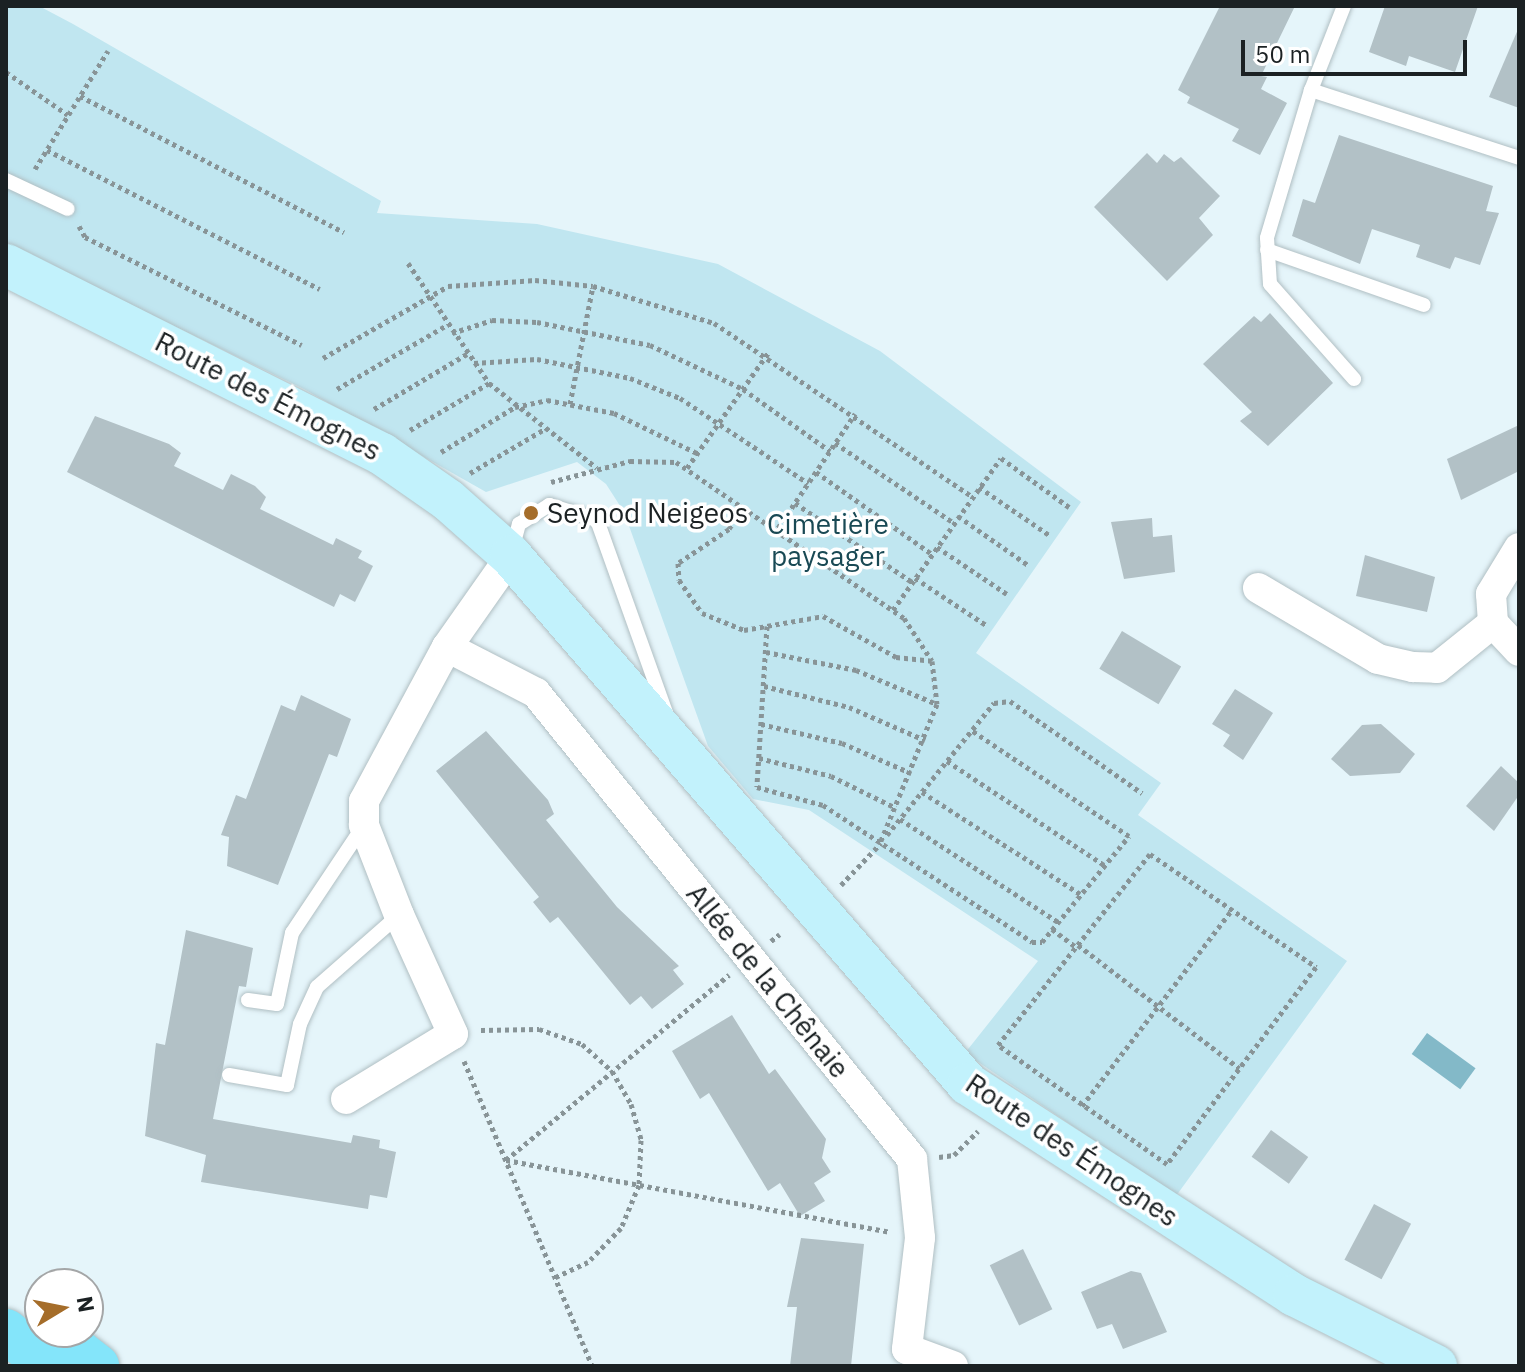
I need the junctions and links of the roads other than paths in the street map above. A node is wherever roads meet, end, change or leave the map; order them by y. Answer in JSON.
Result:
{"nodes":[{"id":1,"x":1344,"y":6,"type":"edge"},
{"id":2,"x":1311,"y":90,"type":"junction"},
{"id":3,"x":1519,"y":158,"type":"edge"},
{"id":4,"x":6,"y":180,"type":"edge"},
{"id":5,"x":68,"y":209,"type":"road end"},
{"id":6,"x":1267,"y":250,"type":"junction"},
{"id":7,"x":6,"y":265,"type":"edge"},
{"id":8,"x":1424,"y":305,"type":"dead end"},
{"id":9,"x":1354,"y":379,"type":"dead end"},
{"id":10,"x":1519,"y":548,"type":"edge"},
{"id":11,"x":511,"y":556,"type":"junction"},
{"id":12,"x":1258,"y":588,"type":"dead end"},
{"id":13,"x":1493,"y":623,"type":"junction"},
{"id":14,"x":447,"y":647,"type":"junction"},
{"id":15,"x":1519,"y":651,"type":"edge"},
{"id":16,"x":677,"y":746,"type":"junction"},
{"id":17,"x":364,"y":825,"type":"junction"},
{"id":18,"x":399,"y":915,"type":"junction"},
{"id":19,"x":248,"y":1000,"type":"dead end"},
{"id":20,"x":229,"y":1075,"type":"dead end"},
{"id":21,"x":346,"y":1099,"type":"dead end"},
{"id":22,"x":6,"y":1301,"type":"edge"},
{"id":23,"x":24,"y":1312,"type":"edge"},
{"id":24,"x":6,"y":1331,"type":"edge"},
{"id":25,"x":74,"y":1348,"type":"edge"},
{"id":26,"x":906,"y":1358,"type":"edge"},
{"id":27,"x":48,"y":1366,"type":"edge"},
{"id":28,"x":97,"y":1366,"type":"edge"},
{"id":29,"x":953,"y":1366,"type":"edge"},
{"id":30,"x":1436,"y":1366,"type":"edge"}],
"edges":[{"from":1,"to":2,"type":"lane"},
{"from":2,"to":3,"type":"lane"},
{"from":2,"to":6,"type":"lane"},
{"from":4,"to":5,"type":"lane"},
{"from":6,"to":8,"type":"lane"},
{"from":6,"to":9,"type":"lane"},
{"from":7,"to":11,"type":"street","name":"Route des Émognes"},
{"from":10,"to":13,"type":"street"},
{"from":11,"to":14,"type":"street"},
{"from":11,"to":16,"type":"street","name":"Route des Émognes"},
{"from":11,"to":16,"type":"lane","name":"Route des Émognes"},
{"from":12,"to":13,"type":"street"},
{"from":13,"to":15,"type":"street"},
{"from":14,"to":17,"type":"street"},
{"from":14,"to":26,"type":"street","name":"Allée de la Chênaie"},
{"from":16,"to":30,"type":"street","name":"Route des Émognes"},
{"from":17,"to":18,"type":"street"},
{"from":17,"to":19,"type":"lane"},
{"from":18,"to":20,"type":"lane"},
{"from":18,"to":21,"type":"street"},
{"from":22,"to":23,"type":"main road"},
{"from":24,"to":27,"type":"main road"},
{"from":25,"to":28,"type":"main road"},
{"from":26,"to":29,"type":"street","name":"Allée de la Chênaie"}]}
